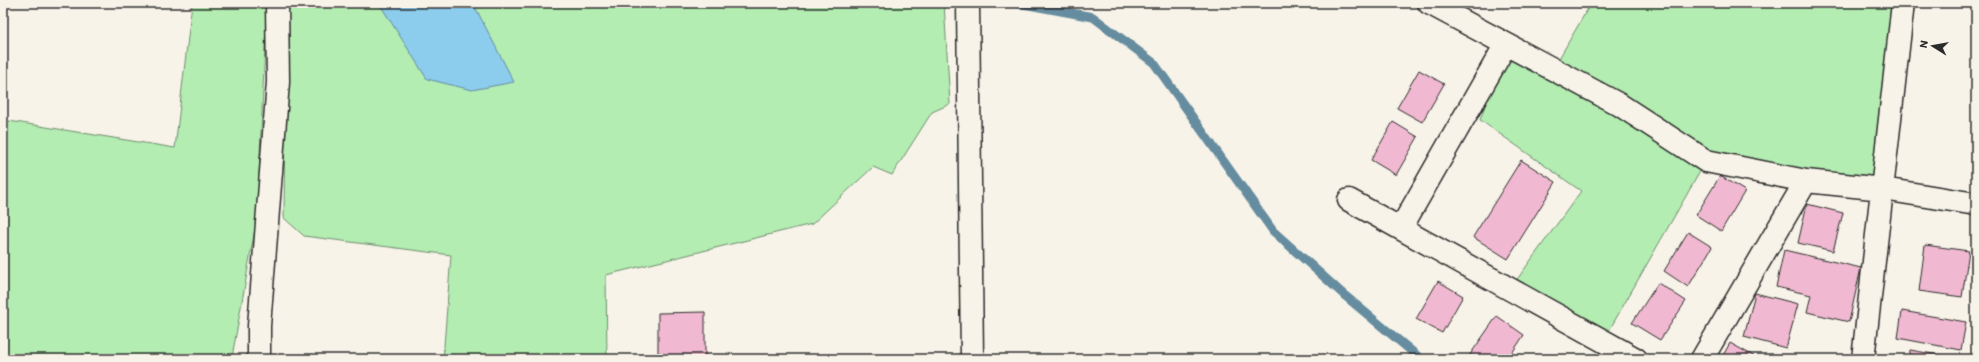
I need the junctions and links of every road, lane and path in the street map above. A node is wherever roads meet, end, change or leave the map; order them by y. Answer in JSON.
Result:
{"nodes":[{"id":1,"x":277,"y":3,"type":"edge"},
{"id":2,"x":968,"y":3,"type":"edge"},
{"id":3,"x":1429,"y":3,"type":"edge"},
{"id":4,"x":1904,"y":3,"type":"edge"},
{"id":5,"x":1506,"y":44,"type":"junction"},
{"id":6,"x":1806,"y":180,"type":"junction"},
{"id":7,"x":1883,"y":189,"type":"junction"},
{"id":8,"x":1349,"y":200,"type":"dead end"},
{"id":9,"x":1976,"y":204,"type":"edge"},
{"id":10,"x":1401,"y":228,"type":"junction"},
{"id":11,"x":259,"y":359,"type":"edge"},
{"id":12,"x":972,"y":359,"type":"edge"},
{"id":13,"x":1636,"y":359,"type":"edge"},
{"id":14,"x":1702,"y":359,"type":"edge"},
{"id":15,"x":1863,"y":359,"type":"edge"}],
"edges":[{"from":1,"to":11,"type":"street"},
{"from":2,"to":12,"type":"street"},
{"from":3,"to":5,"type":"street"},
{"from":4,"to":7,"type":"street"},
{"from":5,"to":6,"type":"street"},
{"from":5,"to":10,"type":"street"},
{"from":6,"to":7,"type":"street"},
{"from":6,"to":14,"type":"street"},
{"from":7,"to":9,"type":"street"},
{"from":7,"to":15,"type":"street"},
{"from":8,"to":10,"type":"street"},
{"from":10,"to":13,"type":"street"}]}
